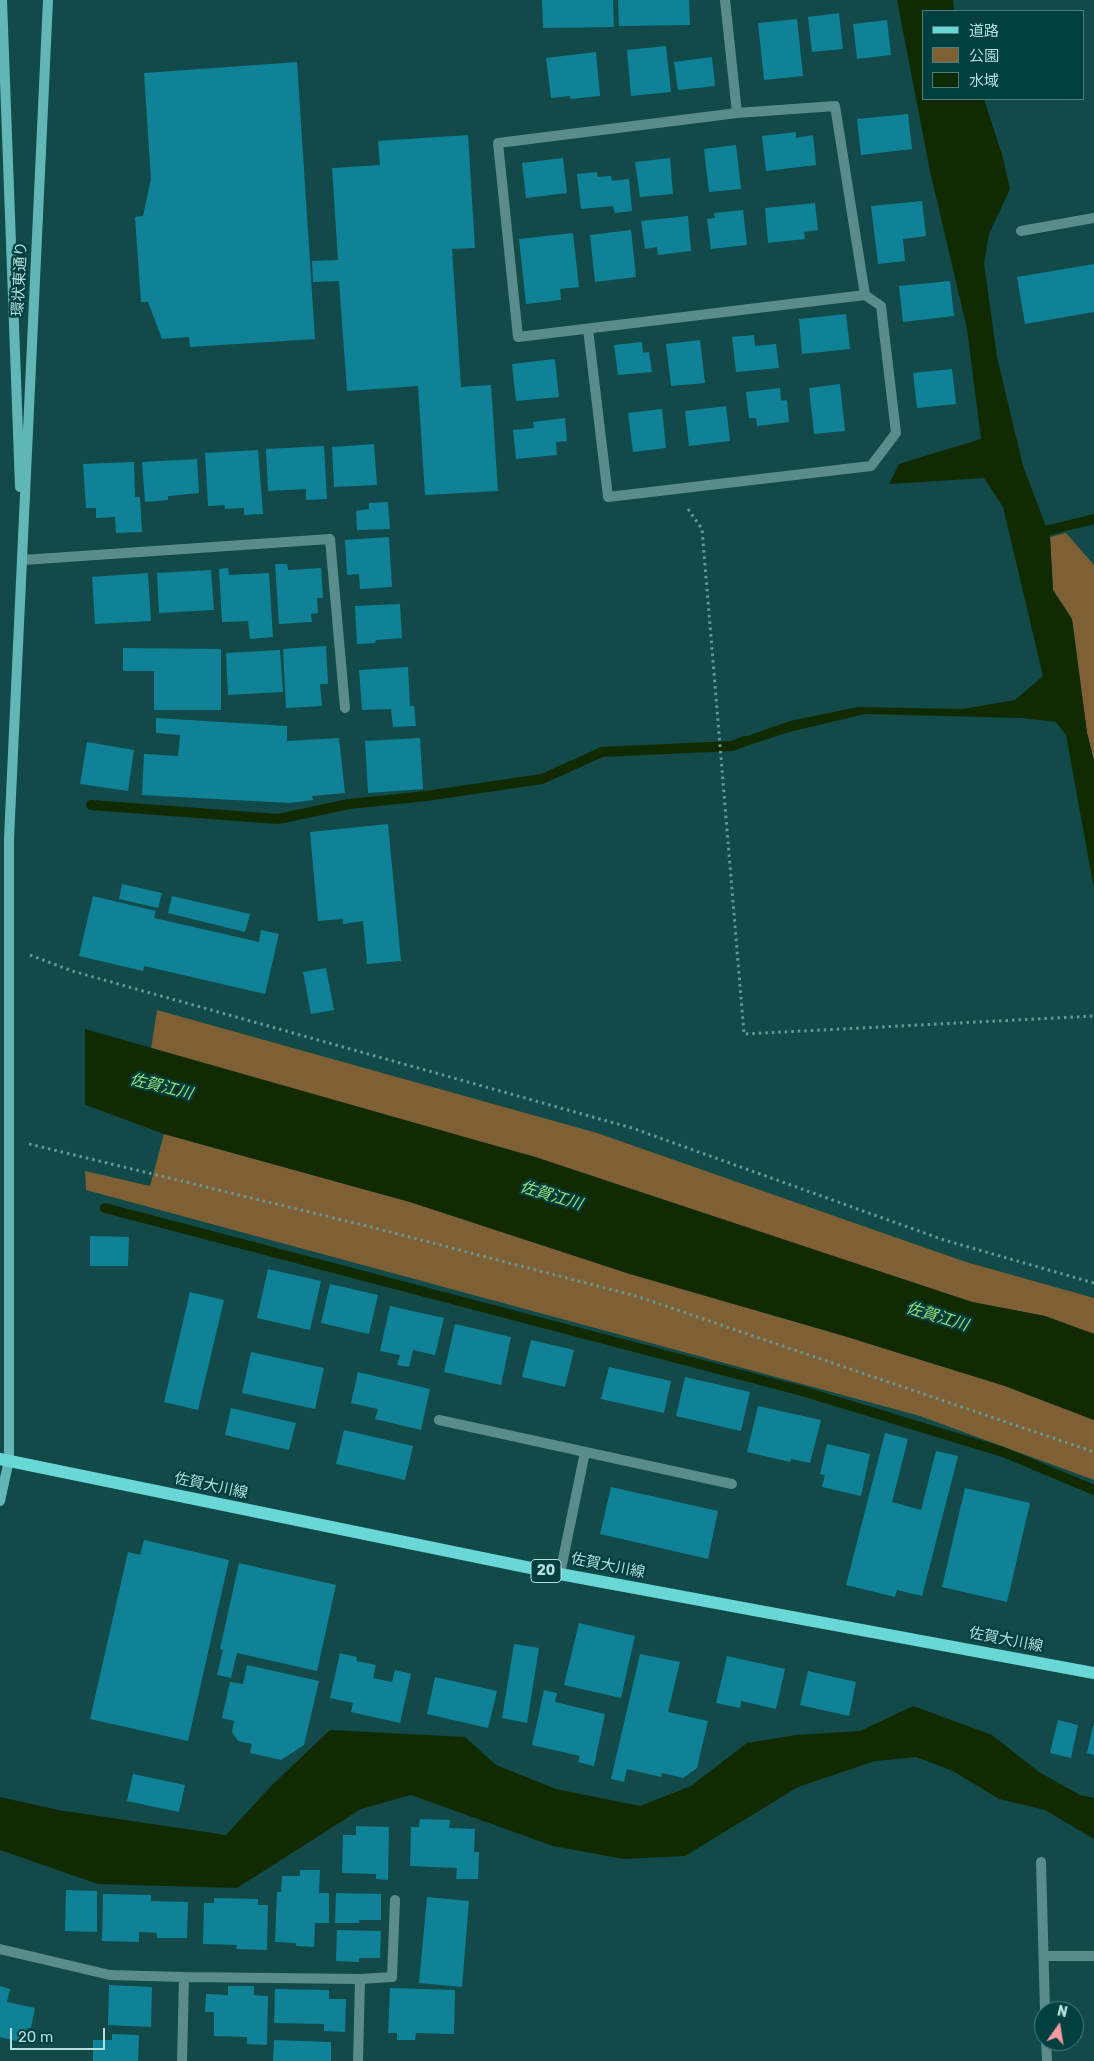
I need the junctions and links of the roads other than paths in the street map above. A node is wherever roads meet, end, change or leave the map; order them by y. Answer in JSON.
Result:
{"nodes":[{"id":1,"x":2,"y":0,"type":"edge"},
{"id":2,"x":48,"y":0,"type":"edge"},
{"id":3,"x":725,"y":0,"type":"edge"},
{"id":4,"x":737,"y":113,"type":"junction"},
{"id":5,"x":1094,"y":218,"type":"edge"},
{"id":6,"x":1021,"y":230,"type":"dead end"},
{"id":7,"x":865,"y":295,"type":"junction"},
{"id":8,"x":588,"y":329,"type":"junction"},
{"id":9,"x":22,"y":560,"type":"junction"},
{"id":10,"x":345,"y":708,"type":"dead end"},
{"id":11,"x":5,"y":839,"type":"edge"},
{"id":12,"x":439,"y":1420,"type":"dead end"},
{"id":13,"x":585,"y":1452,"type":"junction"},
{"id":14,"x":5,"y":1460,"type":"edge"},
{"id":15,"x":732,"y":1484,"type":"dead end"},
{"id":16,"x":0,"y":1501,"type":"edge"},
{"id":17,"x":560,"y":1574,"type":"junction"},
{"id":18,"x":1094,"y":1673,"type":"edge"},
{"id":19,"x":1041,"y":1862,"type":"dead end"},
{"id":20,"x":396,"y":1900,"type":"dead end"},
{"id":21,"x":0,"y":1950,"type":"edge"},
{"id":22,"x":1044,"y":1956,"type":"junction"},
{"id":23,"x":1094,"y":1956,"type":"edge"},
{"id":24,"x":184,"y":1977,"type":"junction"},
{"id":25,"x":360,"y":1979,"type":"junction"},
{"id":26,"x":1045,"y":2001,"type":"edge"},
{"id":27,"x":182,"y":2061,"type":"edge"},
{"id":28,"x":358,"y":2061,"type":"edge"}],
"edges":[{"from":1,"to":9,"type":"main road","name":"環状東通り"},
{"from":2,"to":9,"type":"main road","name":"環状東通り"},
{"from":3,"to":4,"type":"street"},
{"from":4,"to":7,"type":"street"},
{"from":4,"to":8,"type":"street"},
{"from":5,"to":6,"type":"street"},
{"from":7,"to":8,"type":"street"},
{"from":7,"to":8,"type":"street"},
{"from":9,"to":10,"type":"street"},
{"from":9,"to":11,"type":"main road","name":"環状東通り"},
{"from":11,"to":14,"type":"main road","name":"環状東通り"},
{"from":12,"to":13,"type":"street"},
{"from":13,"to":15,"type":"street"},
{"from":13,"to":17,"type":"street"},
{"from":14,"to":16,"type":"main road","name":"環状東通り"},
{"from":14,"to":17,"type":"main road","name":"佐賀大川線","number":"20"},
{"from":17,"to":18,"type":"main road","name":"佐賀大川線","number":"20"},
{"from":19,"to":22,"type":"street"},
{"from":20,"to":25,"type":"street"},
{"from":21,"to":24,"type":"street"},
{"from":22,"to":23,"type":"street"},
{"from":22,"to":26,"type":"street"},
{"from":24,"to":25,"type":"street"},
{"from":24,"to":27,"type":"street"},
{"from":25,"to":28,"type":"street"}]}
